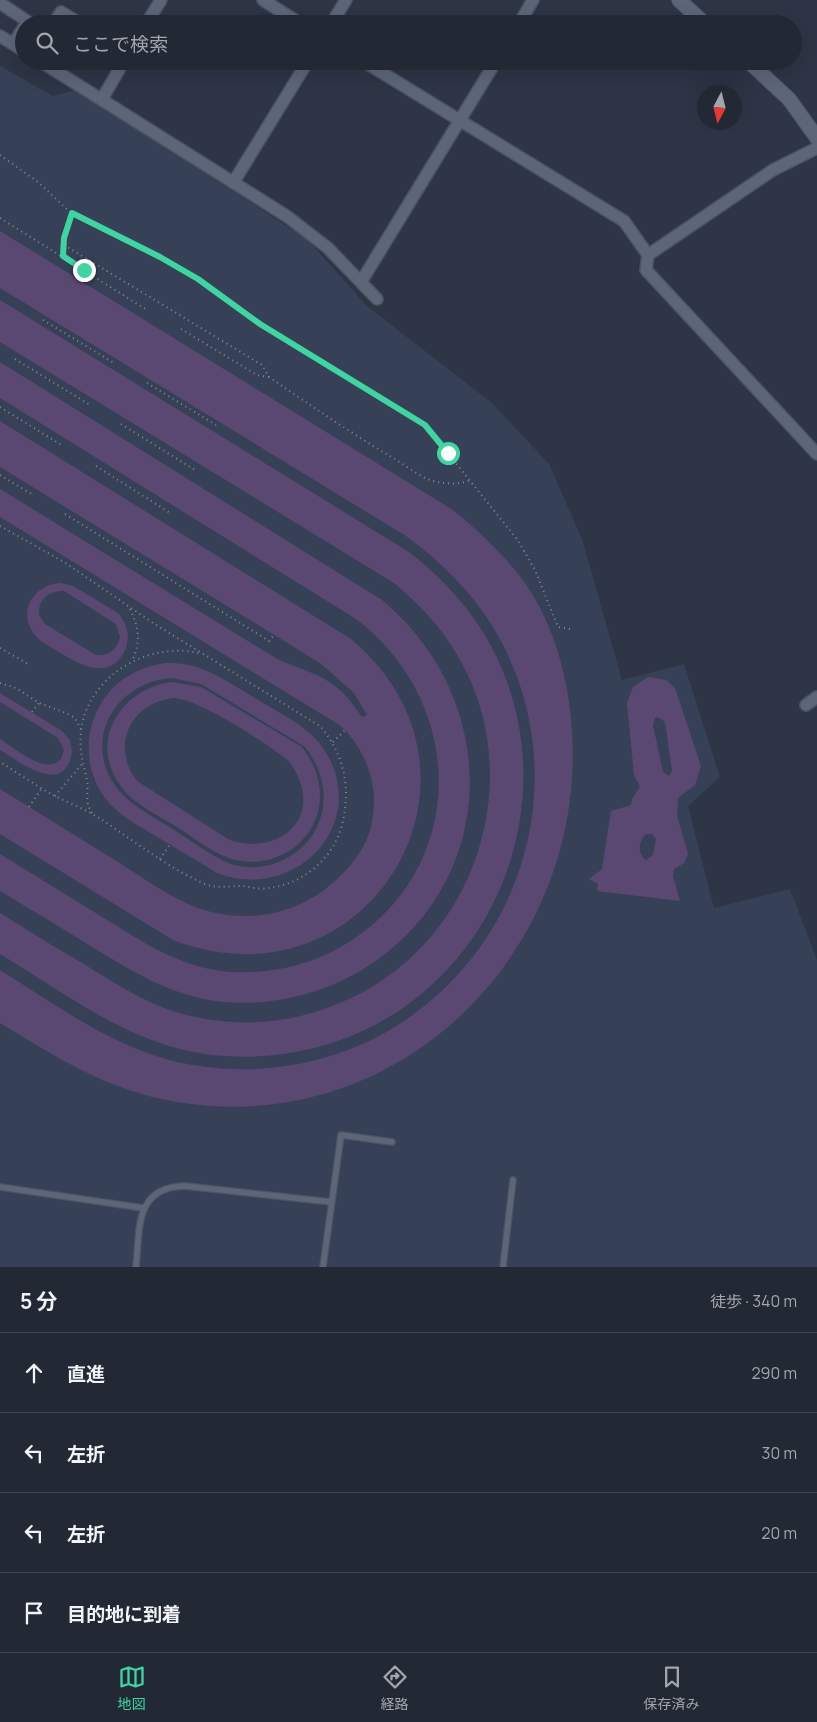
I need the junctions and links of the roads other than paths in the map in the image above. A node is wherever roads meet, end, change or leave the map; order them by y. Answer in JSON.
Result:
{"nodes":[{"id":1,"x":161,"y":0,"type":"edge"},
{"id":2,"x":263,"y":0,"type":"edge"},
{"id":3,"x":346,"y":0,"type":"edge"},
{"id":4,"x":533,"y":0,"type":"edge"},
{"id":5,"x":679,"y":0,"type":"edge"},
{"id":6,"x":0,"y":3,"type":"edge"},
{"id":7,"x":18,"y":15,"type":"edge"},
{"id":8,"x":152,"y":15,"type":"edge"},
{"id":9,"x":287,"y":15,"type":"edge"},
{"id":10,"x":337,"y":15,"type":"edge"},
{"id":11,"x":524,"y":15,"type":"edge"},
{"id":12,"x":695,"y":15,"type":"edge"},
{"id":13,"x":0,"y":36,"type":"edge"},
{"id":14,"x":15,"y":41,"type":"edge"},
{"id":15,"x":13,"y":44,"type":"joint"},
{"id":16,"x":55,"y":70,"type":"edge"},
{"id":17,"x":119,"y":70,"type":"edge"},
{"id":18,"x":302,"y":70,"type":"edge"},
{"id":19,"x":378,"y":70,"type":"edge"},
{"id":20,"x":491,"y":70,"type":"edge"},
{"id":21,"x":758,"y":70,"type":"edge"},
{"id":22,"x":102,"y":99,"type":"junction"},
{"id":23,"x":460,"y":120,"type":"junction"},
{"id":24,"x":817,"y":138,"type":"edge"},
{"id":25,"x":817,"y":148,"type":"edge"},
{"id":26,"x":233,"y":183,"type":"junction"},
{"id":27,"x":648,"y":255,"type":"junction"},
{"id":28,"x":361,"y":282,"type":"junction"},
{"id":29,"x":377,"y":300,"type":"dead end"},
{"id":30,"x":817,"y":454,"type":"edge"},
{"id":31,"x":817,"y":697,"type":"edge"},
{"id":32,"x":806,"y":704,"type":"dead end"},
{"id":33,"x":392,"y":1142,"type":"dead end"},
{"id":34,"x":513,"y":1180,"type":"dead end"},
{"id":35,"x":0,"y":1188,"type":"edge"},
{"id":36,"x":331,"y":1202,"type":"junction"},
{"id":37,"x":143,"y":1208,"type":"junction"},
{"id":38,"x":136,"y":1267,"type":"edge"},
{"id":39,"x":323,"y":1267,"type":"edge"},
{"id":40,"x":503,"y":1267,"type":"edge"}],
"edges":[{"from":1,"to":8,"type":"street"},
{"from":2,"to":9,"type":"street"},
{"from":3,"to":10,"type":"street"},
{"from":4,"to":11,"type":"street"},
{"from":5,"to":12,"type":"street"},
{"from":6,"to":7,"type":"street"},
{"from":13,"to":15,"type":"street"},
{"from":14,"to":15,"type":"street"},
{"from":16,"to":22,"type":"street"},
{"from":17,"to":22,"type":"street"},
{"from":18,"to":26,"type":"street"},
{"from":19,"to":23,"type":"street"},
{"from":20,"to":23,"type":"street"},
{"from":21,"to":24,"type":"street"},
{"from":22,"to":26,"type":"street"},
{"from":23,"to":27,"type":"street"},
{"from":23,"to":28,"type":"street"},
{"from":25,"to":27,"type":"street"},
{"from":26,"to":28,"type":"street"},
{"from":27,"to":30,"type":"street"},
{"from":28,"to":29,"type":"street"},
{"from":31,"to":32,"type":"street"},
{"from":33,"to":36,"type":"lane"},
{"from":34,"to":40,"type":"lane"},
{"from":35,"to":37,"type":"lane"},
{"from":36,"to":37,"type":"lane"},
{"from":36,"to":39,"type":"lane"},
{"from":37,"to":38,"type":"lane"}]}
